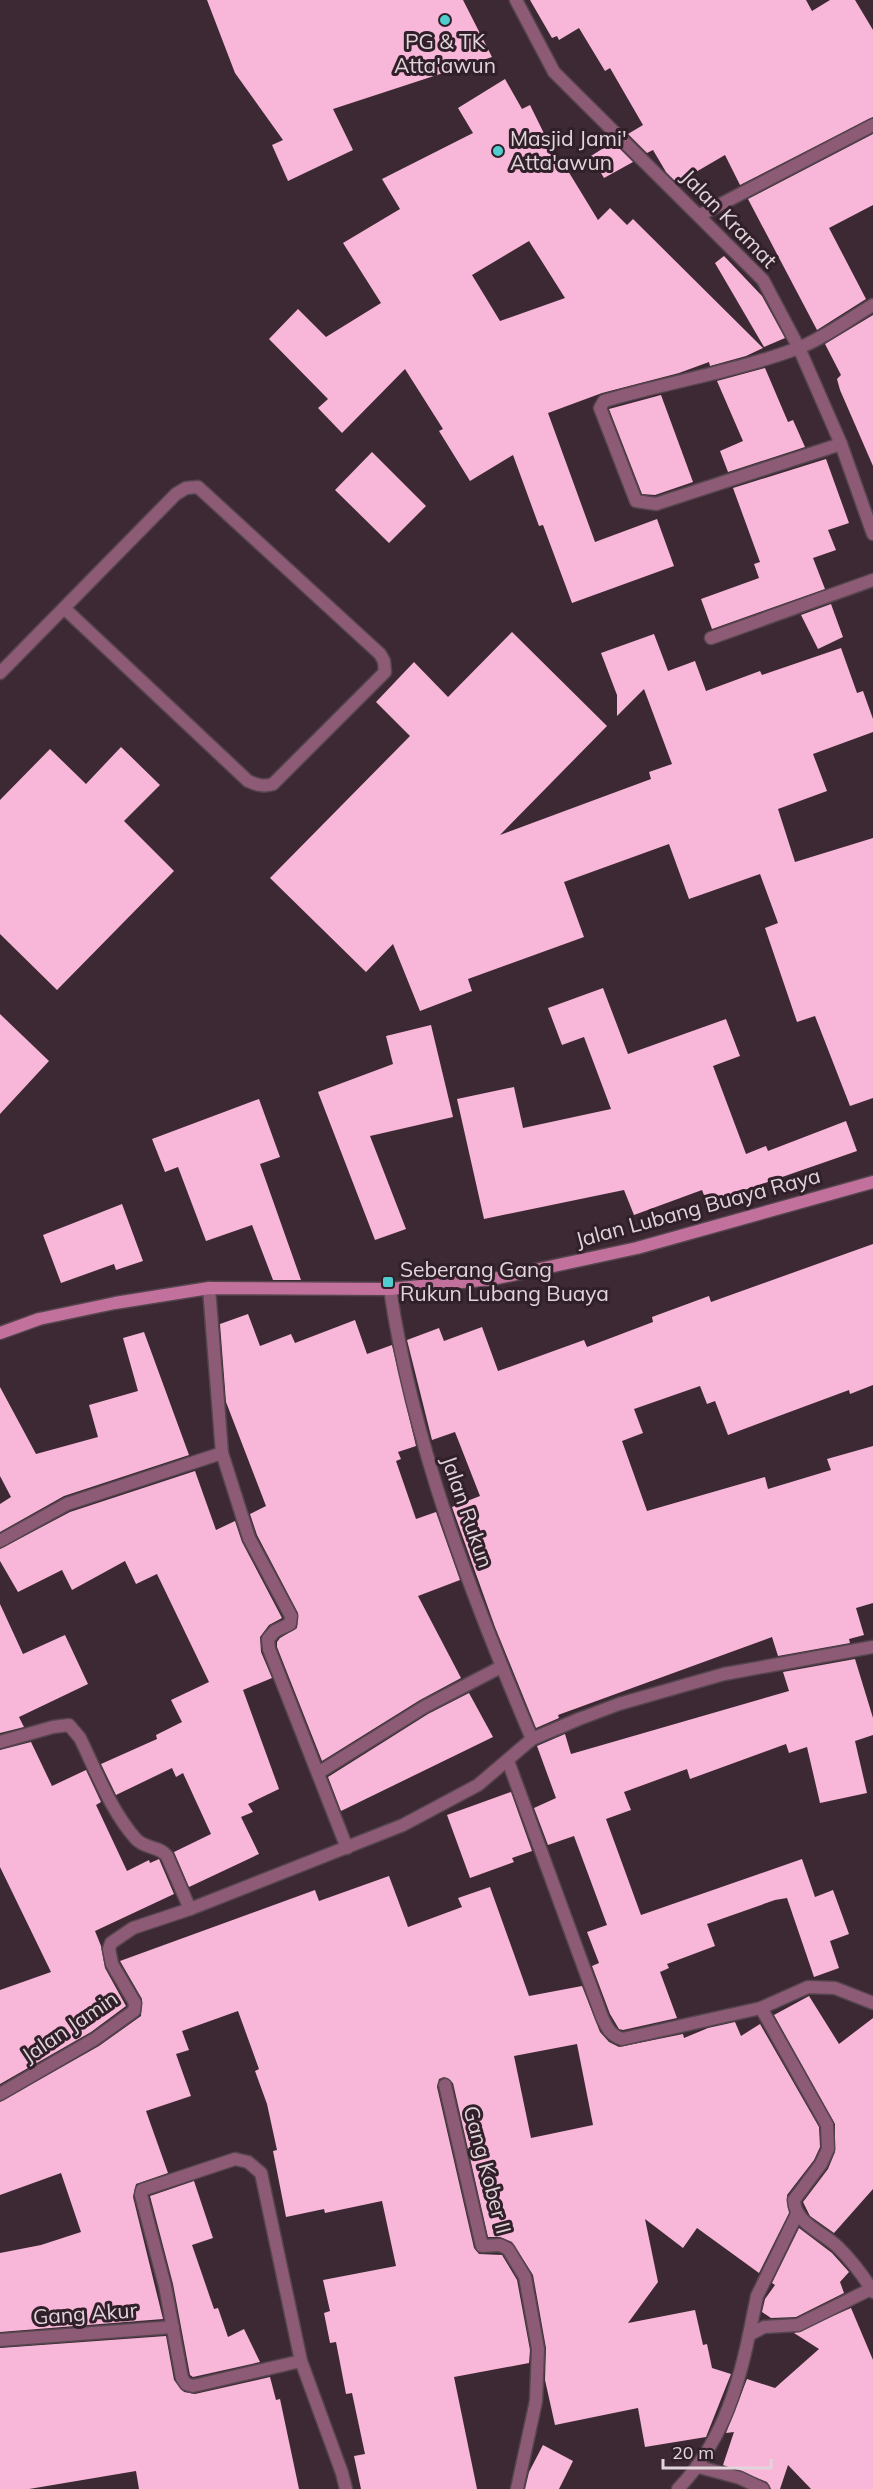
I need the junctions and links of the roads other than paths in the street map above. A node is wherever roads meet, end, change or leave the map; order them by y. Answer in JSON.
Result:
{"nodes":[{"id":1,"x":516,"y":0,"type":"edge"},
{"id":2,"x":873,"y":125,"type":"edge"},
{"id":3,"x":700,"y":215,"type":"junction"},
{"id":4,"x":873,"y":305,"type":"edge"},
{"id":5,"x":799,"y":348,"type":"junction"},
{"id":6,"x":841,"y":444,"type":"junction"},
{"id":7,"x":873,"y":534,"type":"edge"},
{"id":8,"x":873,"y":579,"type":"edge"},
{"id":9,"x":64,"y":608,"type":"junction"},
{"id":10,"x":711,"y":638,"type":"dead end"},
{"id":11,"x":0,"y":673,"type":"edge"},
{"id":12,"x":873,"y":1182,"type":"edge"},
{"id":13,"x":209,"y":1288,"type":"junction"},
{"id":14,"x":390,"y":1289,"type":"junction"},
{"id":15,"x":0,"y":1333,"type":"edge"},
{"id":16,"x":222,"y":1453,"type":"junction"},
{"id":17,"x":0,"y":1541,"type":"edge"},
{"id":18,"x":873,"y":1647,"type":"edge"},
{"id":19,"x":501,"y":1667,"type":"junction"},
{"id":20,"x":532,"y":1739,"type":"junction"},
{"id":21,"x":0,"y":1742,"type":"edge"},
{"id":22,"x":508,"y":1761,"type":"junction"},
{"id":23,"x":318,"y":1773,"type":"junction"},
{"id":24,"x":347,"y":1848,"type":"junction"},
{"id":25,"x":190,"y":1909,"type":"junction"},
{"id":26,"x":873,"y":2003,"type":"edge"},
{"id":27,"x":761,"y":2008,"type":"junction"},
{"id":28,"x":445,"y":2085,"type":"dead end"},
{"id":29,"x":0,"y":2094,"type":"edge"},
{"id":30,"x":797,"y":2214,"type":"junction"},
{"id":31,"x":872,"y":2290,"type":"edge"},
{"id":32,"x":173,"y":2327,"type":"junction"},
{"id":33,"x":749,"y":2335,"type":"junction"},
{"id":34,"x":0,"y":2340,"type":"edge"},
{"id":35,"x":301,"y":2361,"type":"junction"},
{"id":36,"x":699,"y":2467,"type":"junction"},
{"id":37,"x":346,"y":2489,"type":"edge"},
{"id":38,"x":517,"y":2489,"type":"edge"},
{"id":39,"x":678,"y":2489,"type":"edge"},
{"id":40,"x":763,"y":2489,"type":"edge"}],
"edges":[{"from":1,"to":3,"type":"street","name":"Jalan Kramat"},
{"from":2,"to":3,"type":"street"},
{"from":3,"to":5,"type":"street","name":"Jalan Kramat"},
{"from":4,"to":5,"type":"street"},
{"from":5,"to":6,"type":"street","name":"Jalan Kramat"},
{"from":5,"to":6,"type":"street"},
{"from":6,"to":7,"type":"street","name":"Jalan Kramat"},
{"from":8,"to":10,"type":"street"},
{"from":9,"to":9,"type":"street"},
{"from":9,"to":11,"type":"street"},
{"from":12,"to":14,"type":"main road","name":"Jalan Lubang Buaya Raya"},
{"from":13,"to":14,"type":"main road","name":"Jalan Lubang Buaya Raya"},
{"from":13,"to":15,"type":"main road","name":"Jalan Lubang Buaya Raya"},
{"from":13,"to":16,"type":"street"},
{"from":14,"to":19,"type":"street","name":"Jalan Rukun"},
{"from":16,"to":17,"type":"street"},
{"from":16,"to":23,"type":"street"},
{"from":18,"to":20,"type":"street"},
{"from":19,"to":20,"type":"street","name":"Jalan Rukun"},
{"from":19,"to":23,"type":"street"},
{"from":20,"to":22,"type":"street","name":"Jalan Jamin"},
{"from":21,"to":25,"type":"street"},
{"from":22,"to":24,"type":"street","name":"Jalan Jamin"},
{"from":22,"to":27,"type":"street"},
{"from":23,"to":24,"type":"street"},
{"from":24,"to":25,"type":"street","name":"Jalan Jamin"},
{"from":25,"to":29,"type":"street","name":"Jalan Jamin"},
{"from":26,"to":27,"type":"street"},
{"from":27,"to":30,"type":"street"},
{"from":28,"to":38,"type":"street","name":"Gang Kober II"},
{"from":30,"to":31,"type":"street"},
{"from":30,"to":33,"type":"street"},
{"from":31,"to":33,"type":"street"},
{"from":32,"to":34,"type":"street","name":"Gang Akur"},
{"from":32,"to":35,"type":"street"},
{"from":32,"to":35,"type":"street"},
{"from":33,"to":36,"type":"street"},
{"from":35,"to":37,"type":"street"},
{"from":36,"to":39,"type":"street"},
{"from":36,"to":40,"type":"street"}]}
